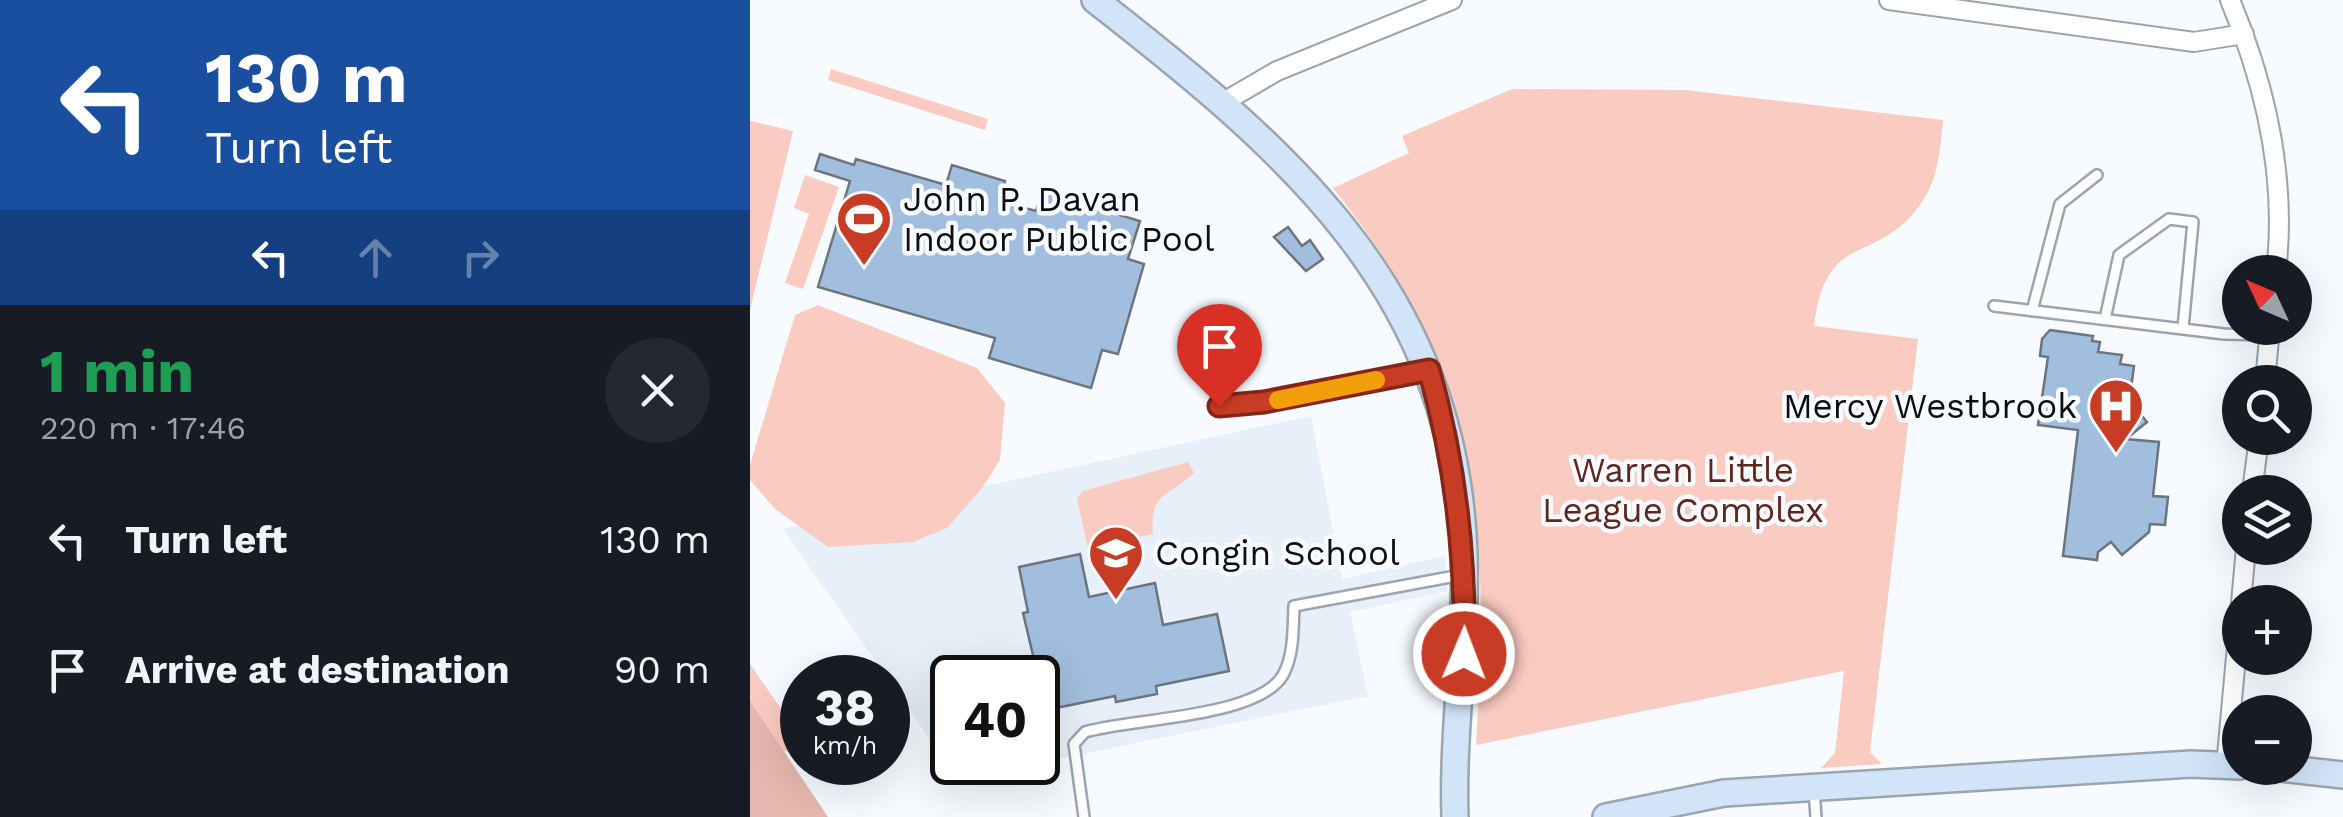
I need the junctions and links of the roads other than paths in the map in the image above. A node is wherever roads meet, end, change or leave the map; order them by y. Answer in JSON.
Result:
{"nodes":[{"id":1,"x":1094,"y":0,"type":"edge"},
{"id":2,"x":1452,"y":0,"type":"edge"},
{"id":3,"x":1889,"y":0,"type":"edge"},
{"id":4,"x":2230,"y":0,"type":"edge"},
{"id":5,"x":1934,"y":5,"type":"edge"},
{"id":6,"x":2244,"y":34,"type":"junction"},
{"id":7,"x":1222,"y":103,"type":"junction"},
{"id":8,"x":2097,"y":176,"type":"dead end"},
{"id":9,"x":2276,"y":255,"type":"edge"},
{"id":10,"x":1994,"y":306,"type":"dead end"},
{"id":11,"x":2032,"y":312,"type":"junction"},
{"id":12,"x":2105,"y":319,"type":"junction"},
{"id":13,"x":2182,"y":328,"type":"junction"},
{"id":14,"x":2222,"y":329,"type":"edge"},
{"id":15,"x":1429,"y":370,"type":"junction"},
{"id":16,"x":1219,"y":406,"type":"dead end"},
{"id":17,"x":2245,"y":565,"type":"edge"},
{"id":18,"x":1464,"y":574,"type":"junction"},
{"id":19,"x":2237,"y":695,"type":"edge"},
{"id":20,"x":2222,"y":767,"type":"edge"},
{"id":21,"x":2312,"y":772,"type":"edge"},
{"id":22,"x":2343,"y":776,"type":"edge"},
{"id":23,"x":1814,"y":788,"type":"junction"},
{"id":24,"x":1084,"y":817,"type":"edge"},
{"id":25,"x":1455,"y":817,"type":"edge"},
{"id":26,"x":1606,"y":817,"type":"edge"},
{"id":27,"x":1816,"y":817,"type":"edge"}],
"edges":[{"from":1,"to":7,"type":"street"},
{"from":2,"to":7,"type":"street"},
{"from":3,"to":5,"type":"street"},
{"from":4,"to":6,"type":"street"},
{"from":5,"to":6,"type":"street"},
{"from":6,"to":9,"type":"street"},
{"from":7,"to":15,"type":"street"},
{"from":8,"to":11,"type":"lane"},
{"from":10,"to":11,"type":"lane"},
{"from":11,"to":12,"type":"lane"},
{"from":12,"to":13,"type":"lane"},
{"from":12,"to":13,"type":"lane"},
{"from":13,"to":14,"type":"lane"},
{"from":15,"to":16,"type":"lane"},
{"from":15,"to":18,"type":"street"},
{"from":17,"to":19,"type":"street"},
{"from":18,"to":24,"type":"lane"},
{"from":18,"to":25,"type":"street"},
{"from":20,"to":23,"type":"street"},
{"from":21,"to":22,"type":"street"},
{"from":23,"to":26,"type":"street"},
{"from":23,"to":27,"type":"lane"}]}
